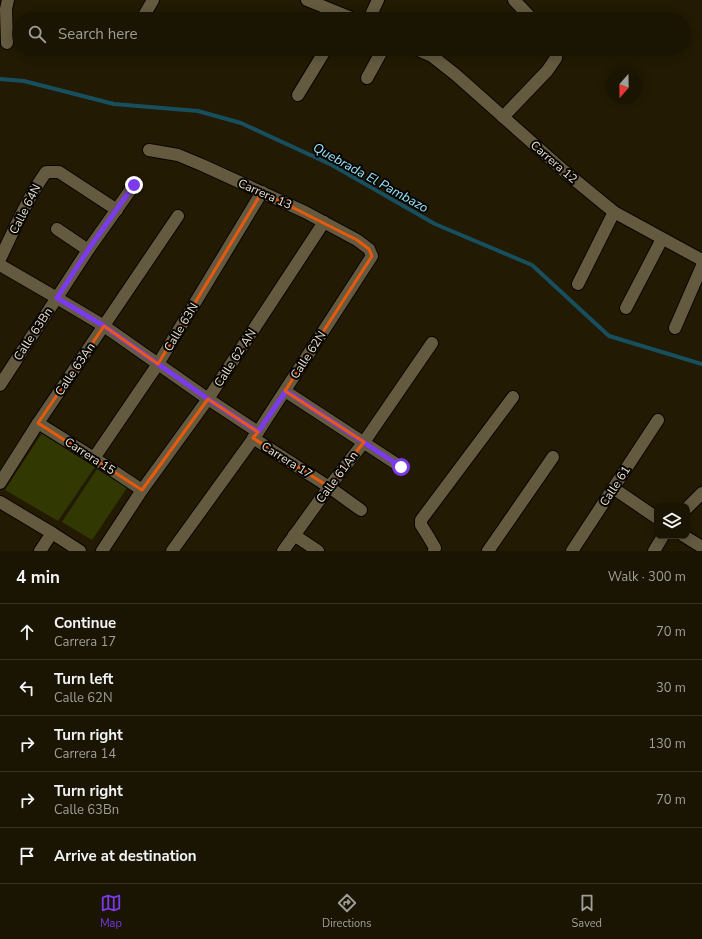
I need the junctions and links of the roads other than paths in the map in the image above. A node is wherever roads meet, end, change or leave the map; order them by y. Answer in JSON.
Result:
{"nodes":[{"id":1,"x":8,"y":0,"type":"edge"},
{"id":2,"x":153,"y":0,"type":"edge"},
{"id":3,"x":307,"y":0,"type":"edge"},
{"id":4,"x":378,"y":0,"type":"edge"},
{"id":5,"x":514,"y":0,"type":"edge"},
{"id":6,"x":146,"y":12,"type":"edge"},
{"id":7,"x":335,"y":12,"type":"edge"},
{"id":8,"x":372,"y":12,"type":"edge"},
{"id":9,"x":525,"y":12,"type":"edge"},
{"id":10,"x":7,"y":44,"type":"dead end"},
{"id":11,"x":322,"y":56,"type":"edge"},
{"id":12,"x":379,"y":56,"type":"edge"},
{"id":13,"x":432,"y":56,"type":"edge"},
{"id":14,"x":556,"y":56,"type":"edge"},
{"id":15,"x":367,"y":78,"type":"dead end"},
{"id":16,"x":298,"y":95,"type":"dead end"},
{"id":17,"x":503,"y":117,"type":"junction"},
{"id":18,"x":149,"y":150,"type":"dead end"},
{"id":19,"x":134,"y":185,"type":"dead end"},
{"id":20,"x":262,"y":192,"type":"junction"},
{"id":21,"x":117,"y":210,"type":"junction"},
{"id":22,"x":614,"y":212,"type":"junction"},
{"id":23,"x":178,"y":216,"type":"dead end"},
{"id":24,"x":324,"y":222,"type":"junction"},
{"id":25,"x":57,"y":229,"type":"dead end"},
{"id":26,"x":662,"y":239,"type":"junction"},
{"id":27,"x":88,"y":250,"type":"junction"},
{"id":28,"x":372,"y":256,"type":"joint"},
{"id":29,"x":0,"y":259,"type":"edge"},
{"id":30,"x":702,"y":260,"type":"edge"},
{"id":31,"x":0,"y":265,"type":"edge"},
{"id":32,"x":702,"y":266,"type":"edge"},
{"id":33,"x":578,"y":284,"type":"dead end"},
{"id":34,"x":57,"y":298,"type":"junction"},
{"id":35,"x":626,"y":308,"type":"dead end"},
{"id":36,"x":104,"y":326,"type":"junction"},
{"id":37,"x":675,"y":328,"type":"dead end"},
{"id":38,"x":432,"y":344,"type":"dead end"},
{"id":39,"x":158,"y":364,"type":"junction"},
{"id":40,"x":0,"y":385,"type":"edge"},
{"id":41,"x":286,"y":391,"type":"junction"},
{"id":42,"x":513,"y":397,"type":"dead end"},
{"id":43,"x":208,"y":399,"type":"junction"},
{"id":44,"x":658,"y":420,"type":"dead end"},
{"id":45,"x":38,"y":423,"type":"junction"},
{"id":46,"x":256,"y":435,"type":"junction"},
{"id":47,"x":364,"y":442,"type":"junction"},
{"id":48,"x":553,"y":457,"type":"dead end"},
{"id":49,"x":94,"y":458,"type":"junction"},
{"id":50,"x":401,"y":467,"type":"dead end"},
{"id":51,"x":0,"y":483,"type":"edge"},
{"id":52,"x":329,"y":487,"type":"junction"},
{"id":53,"x":613,"y":488,"type":"junction"},
{"id":54,"x":142,"y":490,"type":"junction"},
{"id":55,"x":702,"y":493,"type":"edge"},
{"id":56,"x":0,"y":502,"type":"edge"},
{"id":57,"x":690,"y":505,"type":"edge"},
{"id":58,"x":360,"y":510,"type":"dead end"},
{"id":59,"x":654,"y":516,"type":"edge"},
{"id":60,"x":52,"y":533,"type":"junction"},
{"id":61,"x":294,"y":535,"type":"junction"},
{"id":62,"x":661,"y":539,"type":"edge"},
{"id":63,"x":689,"y":539,"type":"edge"},
{"id":64,"x":702,"y":547,"type":"edge"},
{"id":65,"x":40,"y":551,"type":"edge"},
{"id":66,"x":80,"y":551,"type":"edge"},
{"id":67,"x":102,"y":551,"type":"edge"},
{"id":68,"x":172,"y":551,"type":"edge"},
{"id":69,"x":283,"y":551,"type":"edge"},
{"id":70,"x":318,"y":551,"type":"edge"},
{"id":71,"x":434,"y":551,"type":"edge"},
{"id":72,"x":488,"y":551,"type":"edge"},
{"id":73,"x":572,"y":551,"type":"edge"},
{"id":74,"x":654,"y":551,"type":"edge"}],
"edges":[{"from":1,"to":10,"type":"street"},
{"from":2,"to":6,"type":"street"},
{"from":3,"to":7,"type":"street"},
{"from":4,"to":8,"type":"street"},
{"from":5,"to":9,"type":"street"},
{"from":11,"to":16,"type":"street"},
{"from":12,"to":15,"type":"street"},
{"from":13,"to":17,"type":"street","name":"Carrera 12"},
{"from":14,"to":17,"type":"street"},
{"from":17,"to":22,"type":"street","name":"Carrera 12"},
{"from":18,"to":20,"type":"street","name":"Carrera 13"},
{"from":19,"to":21,"type":"street","name":"Calle 63Bn"},
{"from":20,"to":24,"type":"street","name":"Carrera 13"},
{"from":20,"to":39,"type":"street","name":"Calle 63N"},
{"from":21,"to":27,"type":"street","name":"Calle 63Bn"},
{"from":21,"to":29,"type":"street","name":"Calle 64N"},
{"from":22,"to":26,"type":"street","name":"Carrera 12"},
{"from":22,"to":33,"type":"street"},
{"from":23,"to":36,"type":"street","name":"Calle 63An"},
{"from":24,"to":28,"type":"street","name":"Carrera 13"},
{"from":24,"to":43,"type":"street","name":"Calle 62 AN"},
{"from":25,"to":27,"type":"street"},
{"from":26,"to":30,"type":"street","name":"Carrera 12"},
{"from":26,"to":35,"type":"street"},
{"from":27,"to":34,"type":"street","name":"Calle 63Bn"},
{"from":28,"to":41,"type":"street","name":"Calle 62N"},
{"from":31,"to":34,"type":"street","name":"Carrera 17"},
{"from":32,"to":37,"type":"street"},
{"from":34,"to":36,"type":"street","name":"Carrera 17"},
{"from":34,"to":40,"type":"street","name":"Calle 63Bn"},
{"from":36,"to":39,"type":"street","name":"Carrera 17"},
{"from":36,"to":45,"type":"street","name":"Calle 63An"},
{"from":38,"to":47,"type":"street","name":"Calle 61An"},
{"from":39,"to":43,"type":"street","name":"Carrera 17"},
{"from":39,"to":49,"type":"street","name":"Calle 63N"},
{"from":41,"to":46,"type":"street","name":"Calle 62N"},
{"from":41,"to":47,"type":"street"},
{"from":42,"to":71,"type":"street"},
{"from":43,"to":46,"type":"street","name":"Carrera 17"},
{"from":43,"to":54,"type":"street","name":"Calle 62 AN"},
{"from":44,"to":53,"type":"street","name":"Calle 61"},
{"from":45,"to":49,"type":"street","name":"Carrera 15"},
{"from":45,"to":51,"type":"street","name":"Calle 63An"},
{"from":46,"to":52,"type":"street","name":"Carrera 17"},
{"from":46,"to":68,"type":"street","name":"Calle 62N"},
{"from":47,"to":50,"type":"street"},
{"from":47,"to":52,"type":"street","name":"Calle 61An"},
{"from":48,"to":72,"type":"street"},
{"from":49,"to":54,"type":"street","name":"Carrera 15"},
{"from":52,"to":58,"type":"street","name":"Carrera 17"},
{"from":52,"to":61,"type":"street","name":"Calle 61An"},
{"from":53,"to":59,"type":"street"},
{"from":53,"to":73,"type":"street","name":"Calle 61"},
{"from":54,"to":67,"type":"street","name":"Calle 62 AN"},
{"from":55,"to":57,"type":"street"},
{"from":56,"to":60,"type":"street"},
{"from":60,"to":65,"type":"street"},
{"from":60,"to":66,"type":"street"},
{"from":61,"to":69,"type":"street","name":"Calle 61An"},
{"from":61,"to":70,"type":"street"},
{"from":62,"to":74,"type":"street"},
{"from":63,"to":64,"type":"street"}]}
